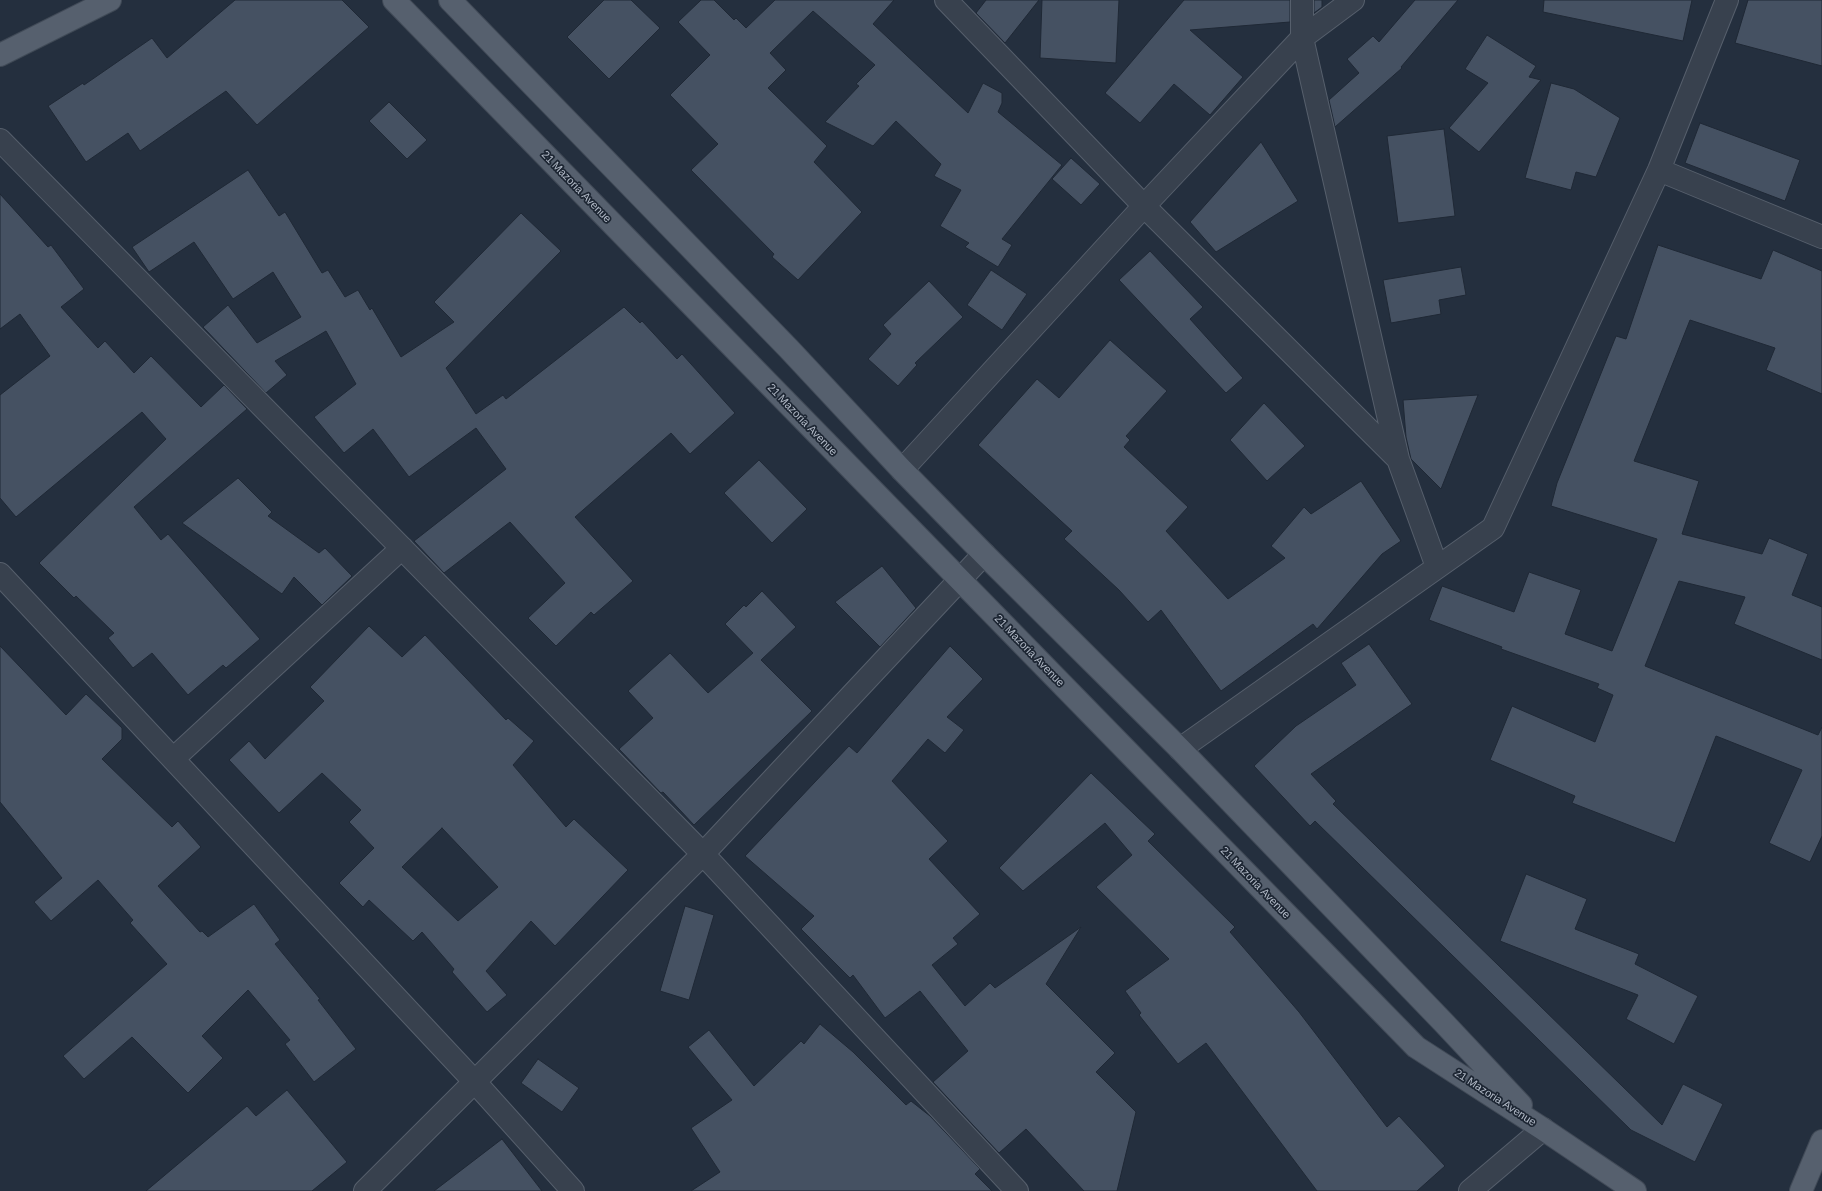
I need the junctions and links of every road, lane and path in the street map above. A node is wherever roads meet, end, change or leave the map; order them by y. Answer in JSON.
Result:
{"nodes":[{"id":1,"x":110,"y":0,"type":"edge"},
{"id":2,"x":394,"y":0,"type":"edge"},
{"id":3,"x":450,"y":0,"type":"edge"},
{"id":4,"x":946,"y":0,"type":"edge"},
{"id":5,"x":1302,"y":0,"type":"edge"},
{"id":6,"x":1353,"y":0,"type":"edge"},
{"id":7,"x":1727,"y":0,"type":"edge"},
{"id":8,"x":1302,"y":38,"type":"junction"},
{"id":9,"x":0,"y":55,"type":"edge"},
{"id":10,"x":0,"y":140,"type":"edge"},
{"id":11,"x":1659,"y":170,"type":"junction"},
{"id":12,"x":1144,"y":206,"type":"junction"},
{"id":13,"x":1822,"y":236,"type":"edge"},
{"id":14,"x":1398,"y":459,"type":"junction"},
{"id":15,"x":902,"y":470,"type":"junction"},
{"id":16,"x":402,"y":548,"type":"junction"},
{"id":17,"x":984,"y":554,"type":"junction"},
{"id":18,"x":1437,"y":567,"type":"junction"},
{"id":19,"x":0,"y":574,"type":"edge"},
{"id":20,"x":959,"y":580,"type":"junction"},
{"id":21,"x":1180,"y":749,"type":"junction"},
{"id":22,"x":173,"y":759,"type":"junction"},
{"id":23,"x":703,"y":854,"type":"junction"},
{"id":24,"x":474,"y":1081,"type":"junction"},
{"id":25,"x":1543,"y":1129,"type":"junction"},
{"id":26,"x":1822,"y":1141,"type":"edge"},
{"id":27,"x":365,"y":1191,"type":"edge"},
{"id":28,"x":573,"y":1191,"type":"edge"},
{"id":29,"x":1017,"y":1191,"type":"edge"},
{"id":30,"x":1470,"y":1191,"type":"edge"},
{"id":31,"x":1635,"y":1191,"type":"edge"},
{"id":32,"x":1801,"y":1191,"type":"edge"}],
"edges":[{"from":1,"to":9,"type":"main road"},
{"from":2,"to":20,"type":"main road","name":"21 Mazoria Avenue"},
{"from":3,"to":15,"type":"main road","name":"21 Mazoria Avenue"},
{"from":4,"to":12,"type":"street"},
{"from":5,"to":8,"type":"street"},
{"from":6,"to":8,"type":"street"},
{"from":7,"to":11,"type":"street"},
{"from":8,"to":12,"type":"street"},
{"from":8,"to":14,"type":"street"},
{"from":10,"to":16,"type":"street"},
{"from":11,"to":13,"type":"street"},
{"from":11,"to":18,"type":"street"},
{"from":12,"to":14,"type":"street"},
{"from":12,"to":15,"type":"street"},
{"from":14,"to":18,"type":"street"},
{"from":15,"to":17,"type":"main road","name":"21 Mazoria Avenue"},
{"from":16,"to":22,"type":"street"},
{"from":16,"to":23,"type":"street"},
{"from":17,"to":20,"type":"street"},
{"from":17,"to":21,"type":"main road","name":"21 Mazoria Avenue"},
{"from":18,"to":21,"type":"street"},
{"from":19,"to":22,"type":"street"},
{"from":20,"to":23,"type":"street"},
{"from":20,"to":25,"type":"main road","name":"21 Mazoria Avenue"},
{"from":21,"to":25,"type":"main road","name":"21 Mazoria Avenue"},
{"from":22,"to":24,"type":"street"},
{"from":23,"to":24,"type":"street"},
{"from":23,"to":29,"type":"street"},
{"from":24,"to":27,"type":"street"},
{"from":24,"to":28,"type":"street"},
{"from":25,"to":30,"type":"street"},
{"from":25,"to":31,"type":"main road"},
{"from":26,"to":32,"type":"main road"}]}
